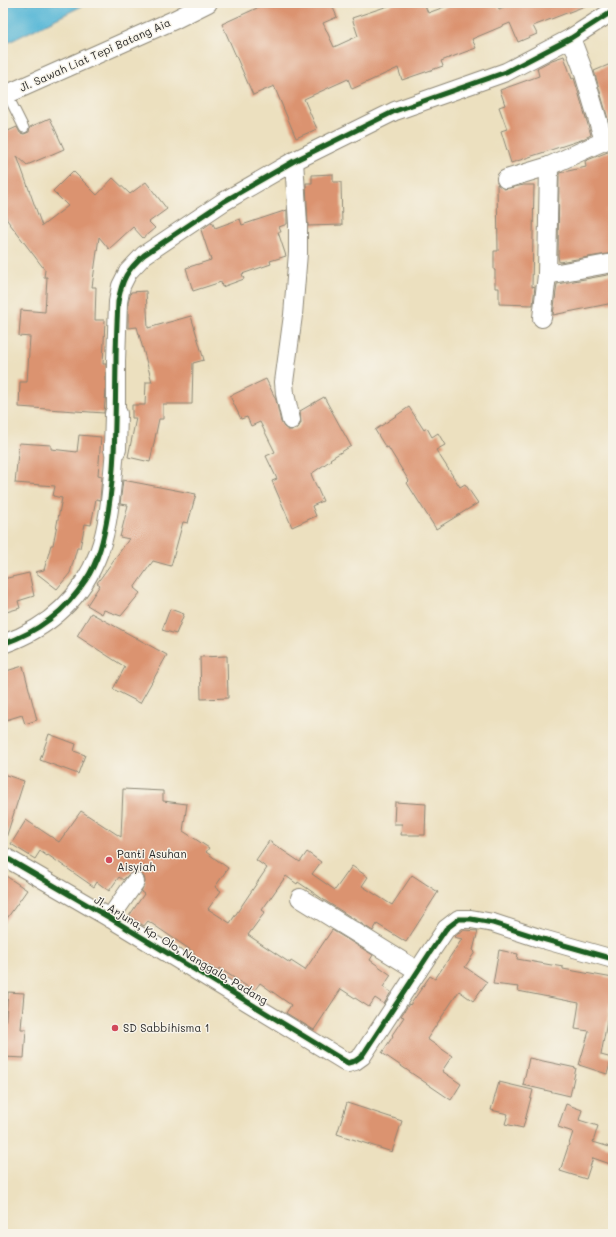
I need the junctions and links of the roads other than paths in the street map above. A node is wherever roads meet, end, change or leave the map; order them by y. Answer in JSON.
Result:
{"nodes":[{"id":1,"x":208,"y":3,"type":"edge"},
{"id":2,"x":613,"y":10,"type":"edge"},
{"id":3,"x":571,"y":38,"type":"junction"},
{"id":4,"x":5,"y":95,"type":"edge"},
{"id":5,"x":24,"y":128,"type":"dead end"},
{"id":6,"x":608,"y":140,"type":"edge"},
{"id":7,"x":294,"y":161,"type":"junction"},
{"id":8,"x":549,"y":166,"type":"junction"},
{"id":9,"x":506,"y":179,"type":"dead end"},
{"id":10,"x":613,"y":263,"type":"edge"},
{"id":11,"x":547,"y":275,"type":"junction"},
{"id":12,"x":542,"y":318,"type":"dead end"},
{"id":13,"x":116,"y":414,"type":"joint"},
{"id":14,"x":291,"y":420,"type":"dead end"},
{"id":15,"x":115,"y":449,"type":"joint"},
{"id":16,"x":3,"y":644,"type":"edge"},
{"id":17,"x":3,"y":856,"type":"edge"},
{"id":18,"x":136,"y":882,"type":"dead end"},
{"id":19,"x":300,"y":898,"type":"dead end"},
{"id":20,"x":110,"y":918,"type":"junction"},
{"id":21,"x":613,"y":959,"type":"edge"},
{"id":22,"x":418,"y":971,"type":"junction"}],
"edges":[{"from":1,"to":4,"type":"street","name":"Jl. Sawah Liat Tepi Batang Aia"},
{"from":2,"to":3,"type":"street"},
{"from":3,"to":6,"type":"street"},
{"from":3,"to":7,"type":"street"},
{"from":4,"to":5,"type":"lane"},
{"from":6,"to":8,"type":"street"},
{"from":7,"to":13,"type":"street"},
{"from":7,"to":14,"type":"street"},
{"from":8,"to":9,"type":"street"},
{"from":8,"to":11,"type":"street"},
{"from":10,"to":11,"type":"street"},
{"from":11,"to":12,"type":"street"},
{"from":13,"to":15,"type":"street"},
{"from":15,"to":16,"type":"street"},
{"from":17,"to":20,"type":"street","name":"Jl. Arjuna, Kp. Olo, Nanggalo, Padang"},
{"from":18,"to":20,"type":"street"},
{"from":19,"to":22,"type":"street"},
{"from":20,"to":22,"type":"street","name":"Jl. Arjuna, Kp. Olo, Nanggalo, Padang"},
{"from":21,"to":22,"type":"street"}]}
